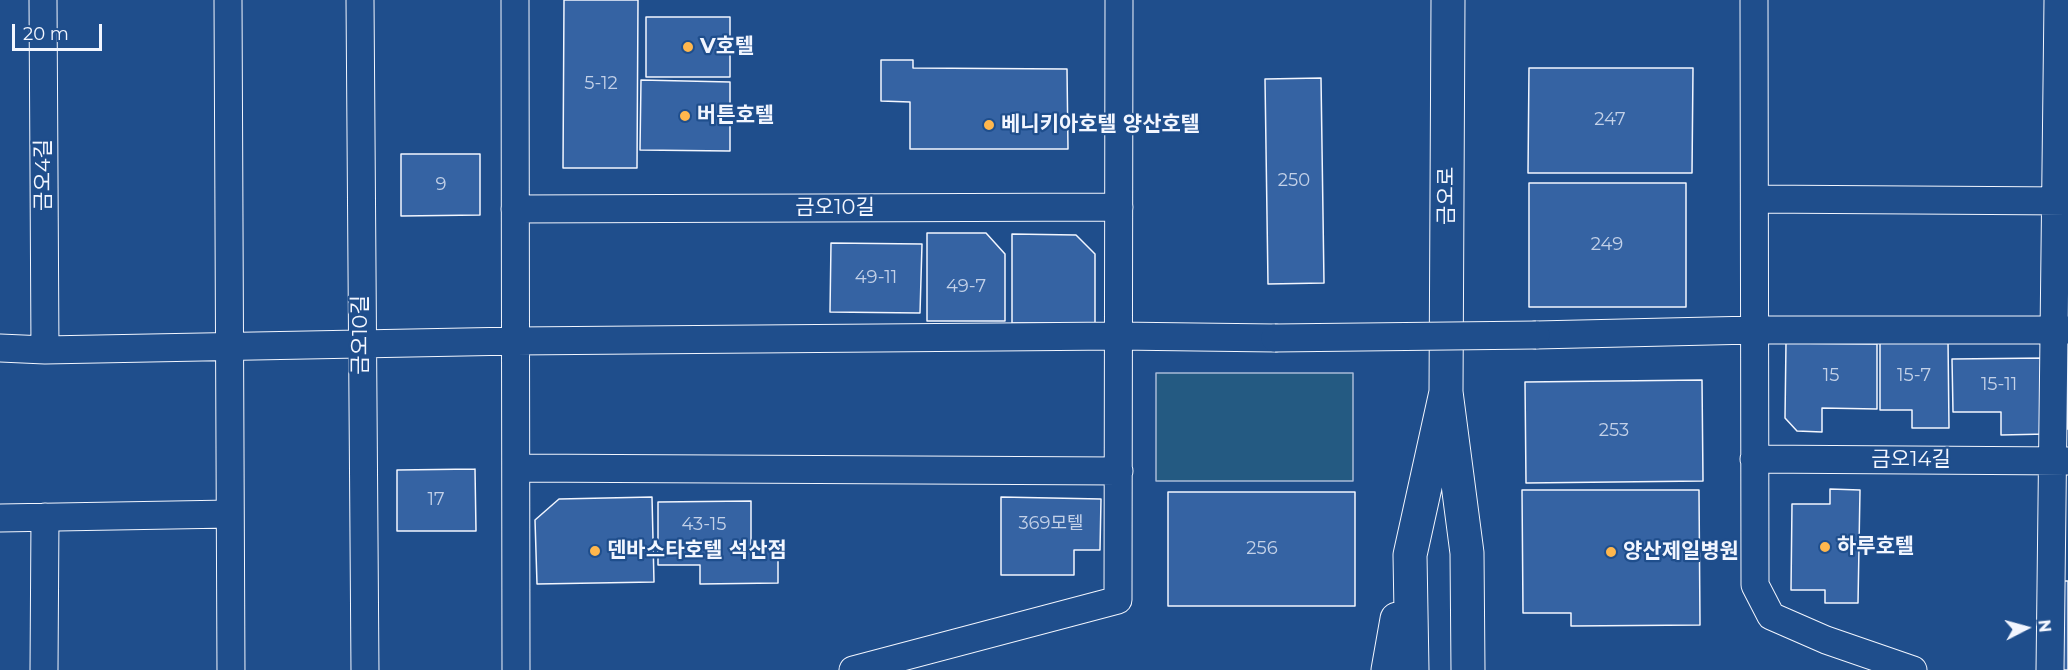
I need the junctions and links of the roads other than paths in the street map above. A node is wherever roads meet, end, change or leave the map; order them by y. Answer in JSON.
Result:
{"nodes":[{"id":1,"x":43,"y":0,"type":"edge"},
{"id":2,"x":228,"y":0,"type":"edge"},
{"id":3,"x":360,"y":0,"type":"edge"},
{"id":4,"x":514,"y":0,"type":"edge"},
{"id":5,"x":1119,"y":0,"type":"edge"},
{"id":6,"x":1448,"y":0,"type":"edge"},
{"id":7,"x":1754,"y":0,"type":"edge"},
{"id":8,"x":2058,"y":0,"type":"edge"},
{"id":9,"x":1755,"y":199,"type":"junction"},
{"id":10,"x":2062,"y":201,"type":"edge"},
{"id":11,"x":1119,"y":207,"type":"junction"},
{"id":12,"x":515,"y":209,"type":"junction"},
{"id":13,"x":1754,"y":330,"type":"junction"},
{"id":14,"x":2061,"y":330,"type":"edge"},
{"id":15,"x":1118,"y":336,"type":"junction"},
{"id":16,"x":516,"y":341,"type":"junction"},
{"id":17,"x":361,"y":344,"type":"junction"},
{"id":18,"x":229,"y":346,"type":"junction"},
{"id":19,"x":0,"y":348,"type":"edge"},
{"id":20,"x":45,"y":350,"type":"junction"},
{"id":21,"x":1446,"y":392,"type":"junction"},
{"id":22,"x":1754,"y":459,"type":"junction"},
{"id":23,"x":2060,"y":461,"type":"edge"},
{"id":24,"x":516,"y":468,"type":"junction"},
{"id":25,"x":1119,"y":471,"type":"junction"},
{"id":26,"x":230,"y":514,"type":"junction"},
{"id":27,"x":45,"y":517,"type":"junction"},
{"id":28,"x":0,"y":518,"type":"edge"},
{"id":29,"x":1410,"y":555,"type":"junction"},
{"id":30,"x":1468,"y":618,"type":"junction"},
{"id":31,"x":44,"y":670,"type":"edge"},
{"id":32,"x":231,"y":670,"type":"edge"},
{"id":33,"x":365,"y":670,"type":"edge"},
{"id":34,"x":516,"y":670,"type":"edge"},
{"id":35,"x":853,"y":670,"type":"edge"},
{"id":36,"x":1388,"y":670,"type":"edge"},
{"id":37,"x":1412,"y":670,"type":"edge"},
{"id":38,"x":1468,"y":670,"type":"edge"},
{"id":39,"x":1479,"y":670,"type":"edge"},
{"id":40,"x":1913,"y":670,"type":"edge"},
{"id":41,"x":2050,"y":670,"type":"edge"}],
"edges":[{"from":1,"to":20,"type":"street","name":"금오4길"},
{"from":2,"to":18,"type":"street"},
{"from":3,"to":17,"type":"street","name":"금오10길"},
{"from":4,"to":12,"type":"street"},
{"from":5,"to":11,"type":"street"},
{"from":6,"to":21,"type":"main road","name":"금오로"},
{"from":7,"to":9,"type":"street"},
{"from":8,"to":10,"type":"street"},
{"from":9,"to":10,"type":"street"},
{"from":9,"to":13,"type":"street"},
{"from":10,"to":14,"type":"street"},
{"from":11,"to":12,"type":"street","name":"금오10길"},
{"from":11,"to":15,"type":"street"},
{"from":12,"to":16,"type":"street"},
{"from":13,"to":14,"type":"street"},
{"from":13,"to":15,"type":"street","bridge":true},
{"from":13,"to":22,"type":"street"},
{"from":14,"to":23,"type":"street"},
{"from":15,"to":16,"type":"street"},
{"from":15,"to":25,"type":"street"},
{"from":16,"to":17,"type":"street"},
{"from":16,"to":24,"type":"street"},
{"from":17,"to":18,"type":"street"},
{"from":17,"to":33,"type":"street","name":"금오10길"},
{"from":18,"to":20,"type":"street"},
{"from":18,"to":26,"type":"street"},
{"from":19,"to":20,"type":"street"},
{"from":21,"to":29,"type":"main road","name":"금오로"},
{"from":21,"to":30,"type":"main road","name":"금오로"},
{"from":22,"to":23,"type":"street","name":"금오14길"},
{"from":22,"to":40,"type":"street"},
{"from":23,"to":41,"type":"street"},
{"from":24,"to":25,"type":"street"},
{"from":24,"to":34,"type":"street"},
{"from":25,"to":35,"type":"street"},
{"from":26,"to":27,"type":"street"},
{"from":26,"to":32,"type":"street"},
{"from":27,"to":28,"type":"street"},
{"from":27,"to":31,"type":"street"},
{"from":29,"to":36,"type":"main road"},
{"from":29,"to":37,"type":"main road","name":"금오로"},
{"from":30,"to":38,"type":"main road","name":"금오로"},
{"from":30,"to":39,"type":"main road"}]}
